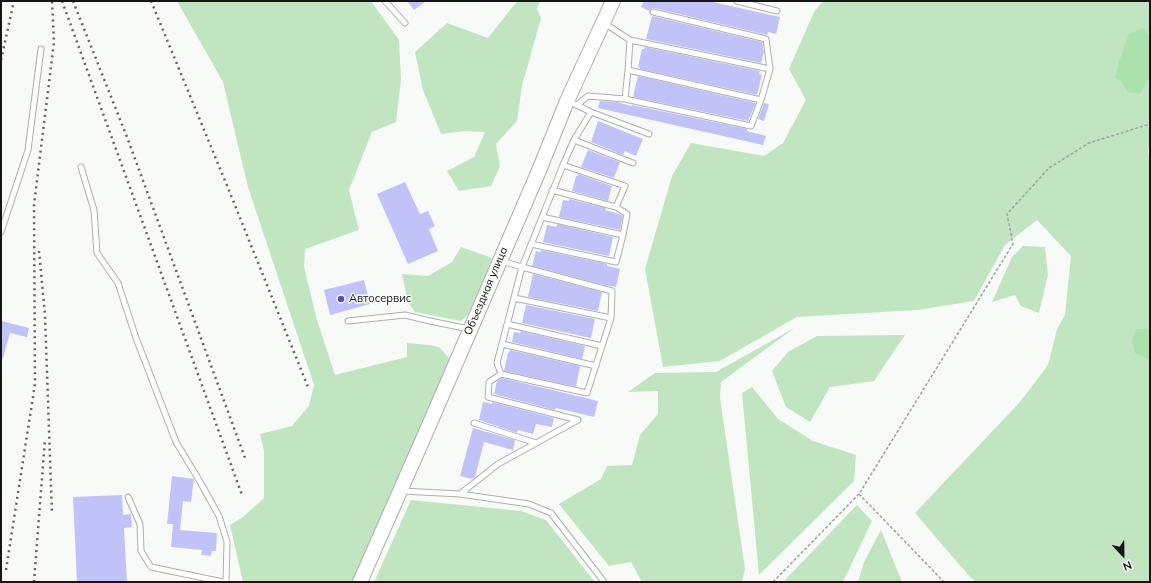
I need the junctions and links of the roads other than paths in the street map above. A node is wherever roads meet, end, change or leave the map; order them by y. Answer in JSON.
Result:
{"nodes":[{"id":1,"x":385,"y":1,"type":"edge"},
{"id":2,"x":613,"y":1,"type":"edge"},
{"id":3,"x":737,"y":1,"type":"edge"},
{"id":4,"x":778,"y":11,"type":"dead end"},
{"id":5,"x":653,"y":12,"type":"dead end"},
{"id":6,"x":405,"y":22,"type":"dead end"},
{"id":7,"x":603,"y":22,"type":"junction"},
{"id":8,"x":630,"y":40,"type":"junction"},
{"id":9,"x":41,"y":49,"type":"dead end"},
{"id":10,"x":770,"y":69,"type":"junction"},
{"id":11,"x":628,"y":70,"type":"junction"},
{"id":12,"x":625,"y":99,"type":"junction"},
{"id":13,"x":761,"y":100,"type":"junction"},
{"id":14,"x":572,"y":103,"type":"junction"},
{"id":15,"x":591,"y":112,"type":"junction"},
{"id":16,"x":649,"y":134,"type":"dead end"},
{"id":17,"x":574,"y":140,"type":"junction"},
{"id":18,"x":633,"y":163,"type":"dead end"},
{"id":19,"x":563,"y":165,"type":"junction"},
{"id":20,"x":82,"y":167,"type":"dead end"},
{"id":21,"x":552,"y":190,"type":"junction"},
{"id":22,"x":616,"y":207,"type":"junction"},
{"id":23,"x":542,"y":217,"type":"junction"},
{"id":24,"x":1,"y":232,"type":"edge"},
{"id":25,"x":623,"y":235,"type":"junction"},
{"id":26,"x":531,"y":244,"type":"junction"},
{"id":27,"x":500,"y":260,"type":"junction"},
{"id":28,"x":522,"y":267,"type":"junction"},
{"id":29,"x":514,"y":298,"type":"junction"},
{"id":30,"x":611,"y":318,"type":"junction"},
{"id":31,"x":348,"y":321,"type":"dead end"},
{"id":32,"x":507,"y":324,"type":"junction"},
{"id":33,"x":470,"y":329,"type":"junction"},
{"id":34,"x":502,"y":344,"type":"junction"},
{"id":35,"x":602,"y":346,"type":"junction"},
{"id":36,"x":596,"y":366,"type":"junction"},
{"id":37,"x":501,"y":374,"type":"junction"},
{"id":38,"x":474,"y":423,"type":"dead end"},
{"id":39,"x":536,"y":443,"type":"junction"},
{"id":40,"x":400,"y":490,"type":"junction"},
{"id":41,"x":460,"y":494,"type":"junction"},
{"id":42,"x":128,"y":497,"type":"dead end"},
{"id":43,"x":225,"y":582,"type":"edge"},
{"id":44,"x":360,"y":582,"type":"edge"},
{"id":45,"x":604,"y":582,"type":"edge"}],
"edges":[{"from":1,"to":6,"type":"lane"},
{"from":2,"to":7,"type":"main road","name":"Объездная улица"},
{"from":3,"to":4,"type":"lane"},
{"from":5,"to":10,"type":"lane"},
{"from":7,"to":8,"type":"lane"},
{"from":7,"to":14,"type":"main road","name":"Объездная улица"},
{"from":8,"to":10,"type":"lane"},
{"from":8,"to":11,"type":"lane"},
{"from":9,"to":24,"type":"lane"},
{"from":10,"to":13,"type":"lane"},
{"from":11,"to":12,"type":"lane"},
{"from":11,"to":13,"type":"lane"},
{"from":12,"to":13,"type":"lane"},
{"from":12,"to":14,"type":"lane"},
{"from":14,"to":15,"type":"lane"},
{"from":14,"to":27,"type":"main road","name":"Объездная улица"},
{"from":15,"to":16,"type":"lane"},
{"from":15,"to":17,"type":"lane"},
{"from":17,"to":18,"type":"lane"},
{"from":17,"to":19,"type":"lane"},
{"from":19,"to":21,"type":"lane"},
{"from":19,"to":22,"type":"lane"},
{"from":20,"to":43,"type":"lane"},
{"from":21,"to":22,"type":"lane"},
{"from":21,"to":23,"type":"lane"},
{"from":22,"to":25,"type":"lane"},
{"from":23,"to":25,"type":"lane"},
{"from":23,"to":26,"type":"lane"},
{"from":25,"to":26,"type":"lane"},
{"from":26,"to":28,"type":"lane"},
{"from":27,"to":28,"type":"lane"},
{"from":27,"to":33,"type":"main road","name":"Объездная улица"},
{"from":28,"to":29,"type":"lane"},
{"from":28,"to":30,"type":"lane"},
{"from":29,"to":30,"type":"lane"},
{"from":29,"to":32,"type":"lane"},
{"from":30,"to":35,"type":"lane"},
{"from":31,"to":33,"type":"lane"},
{"from":32,"to":34,"type":"lane"},
{"from":32,"to":35,"type":"lane"},
{"from":33,"to":40,"type":"main road","name":"Объездная улица"},
{"from":34,"to":36,"type":"lane"},
{"from":34,"to":37,"type":"lane"},
{"from":35,"to":36,"type":"lane"},
{"from":36,"to":37,"type":"lane"},
{"from":37,"to":39,"type":"lane"},
{"from":38,"to":39,"type":"lane"},
{"from":39,"to":41,"type":"lane"},
{"from":40,"to":41,"type":"lane"},
{"from":40,"to":44,"type":"main road","name":"Объездная улица"},
{"from":41,"to":45,"type":"lane"},
{"from":42,"to":43,"type":"lane"}]}
